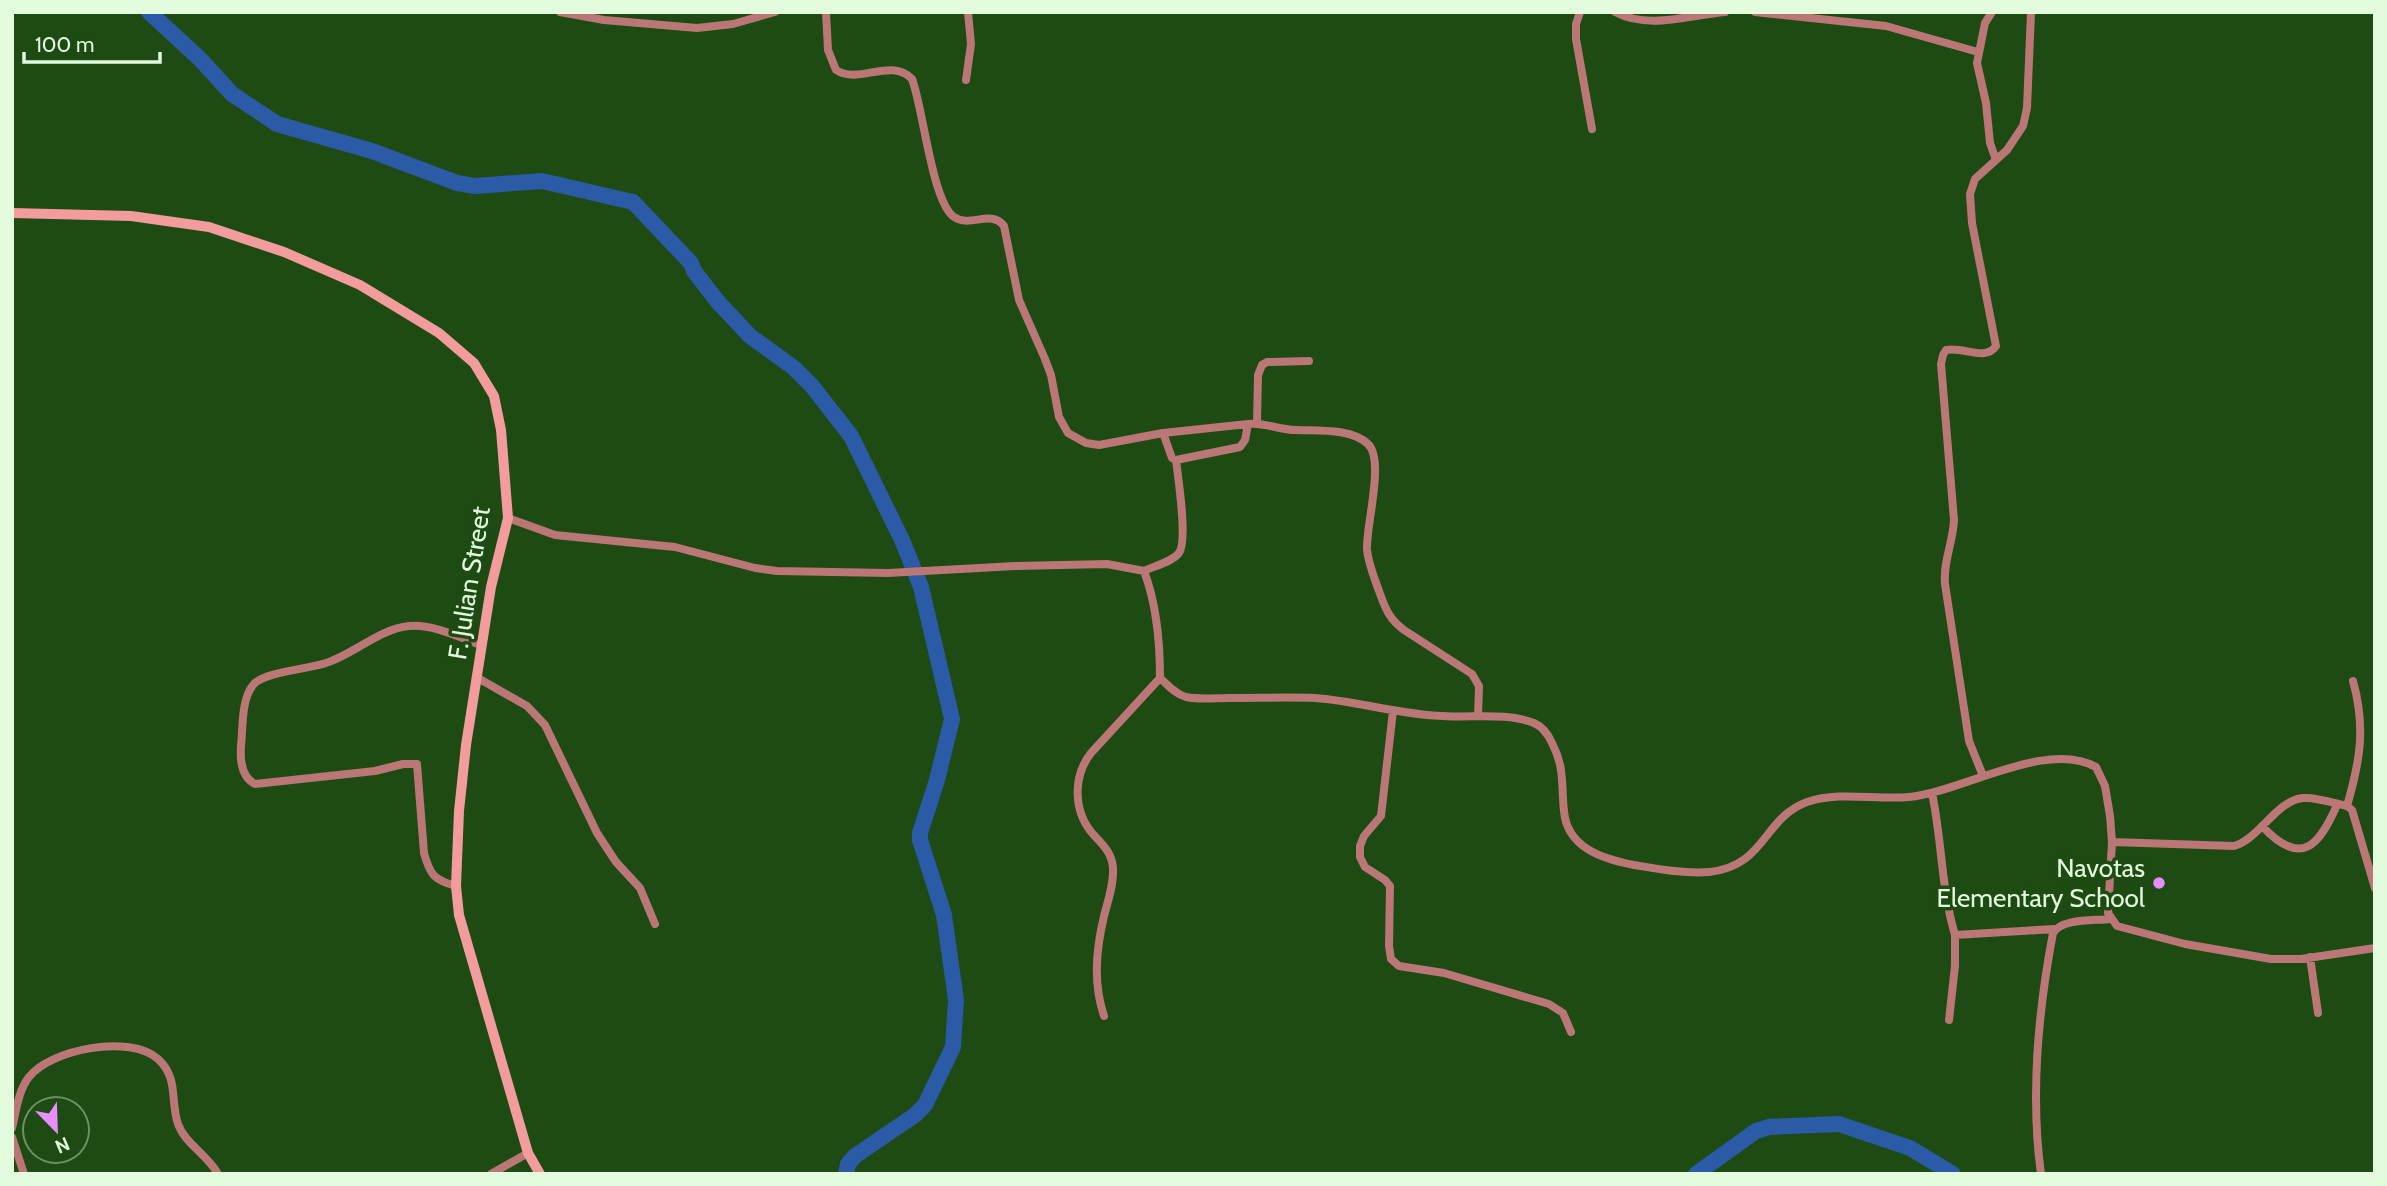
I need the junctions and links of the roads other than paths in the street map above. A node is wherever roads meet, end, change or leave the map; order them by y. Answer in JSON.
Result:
{"nodes":[{"id":1,"x":560,"y":12,"type":"edge"},
{"id":2,"x":775,"y":12,"type":"edge"},
{"id":3,"x":826,"y":12,"type":"edge"},
{"id":4,"x":968,"y":12,"type":"edge"},
{"id":5,"x":1580,"y":12,"type":"edge"},
{"id":6,"x":1615,"y":12,"type":"edge"},
{"id":7,"x":1725,"y":12,"type":"edge"},
{"id":8,"x":1755,"y":12,"type":"edge"},
{"id":9,"x":1992,"y":12,"type":"edge"},
{"id":10,"x":2031,"y":12,"type":"edge"},
{"id":11,"x":1978,"y":52,"type":"junction"},
{"id":12,"x":966,"y":80,"type":"dead end"},
{"id":13,"x":1592,"y":129,"type":"dead end"},
{"id":14,"x":1996,"y":160,"type":"junction"},
{"id":15,"x":12,"y":213,"type":"edge"},
{"id":16,"x":1309,"y":361,"type":"dead end"},
{"id":17,"x":1253,"y":423,"type":"junction"},
{"id":18,"x":1163,"y":433,"type":"junction"},
{"id":19,"x":1176,"y":460,"type":"junction"},
{"id":20,"x":508,"y":518,"type":"junction"},
{"id":21,"x":1144,"y":571,"type":"junction"},
{"id":22,"x":481,"y":645,"type":"junction"},
{"id":23,"x":476,"y":677,"type":"junction"},
{"id":24,"x":1160,"y":678,"type":"junction"},
{"id":25,"x":2353,"y":681,"type":"dead end"},
{"id":26,"x":1393,"y":711,"type":"junction"},
{"id":27,"x":1478,"y":716,"type":"junction"},
{"id":28,"x":1983,"y":776,"type":"junction"},
{"id":29,"x":1932,"y":793,"type":"junction"},
{"id":30,"x":2337,"y":805,"type":"junction"},
{"id":31,"x":2347,"y":806,"type":"junction"},
{"id":32,"x":2262,"y":827,"type":"junction"},
{"id":33,"x":2112,"y":842,"type":"junction"},
{"id":34,"x":456,"y":886,"type":"junction"},
{"id":35,"x":2375,"y":888,"type":"edge"},
{"id":36,"x":2110,"y":919,"type":"junction"},
{"id":37,"x":655,"y":923,"type":"dead end"},
{"id":38,"x":2054,"y":929,"type":"junction"},
{"id":39,"x":1955,"y":935,"type":"junction"},
{"id":40,"x":2375,"y":948,"type":"edge"},
{"id":41,"x":2310,"y":957,"type":"junction"},
{"id":42,"x":2318,"y":1013,"type":"dead end"},
{"id":43,"x":1104,"y":1016,"type":"dead end"},
{"id":44,"x":1949,"y":1020,"type":"dead end"},
{"id":45,"x":1571,"y":1032,"type":"dead end"},
{"id":46,"x":12,"y":1128,"type":"edge"},
{"id":47,"x":12,"y":1137,"type":"edge"},
{"id":48,"x":528,"y":1153,"type":"junction"},
{"id":49,"x":24,"y":1174,"type":"edge"},
{"id":50,"x":218,"y":1174,"type":"edge"},
{"id":51,"x":491,"y":1174,"type":"edge"},
{"id":52,"x":540,"y":1174,"type":"edge"},
{"id":53,"x":2041,"y":1174,"type":"edge"}],
"edges":[{"from":1,"to":2,"type":"street"},
{"from":3,"to":18,"type":"street"},
{"from":4,"to":12,"type":"street"},
{"from":5,"to":13,"type":"street"},
{"from":6,"to":7,"type":"street"},
{"from":8,"to":11,"type":"street"},
{"from":9,"to":11,"type":"street"},
{"from":10,"to":14,"type":"street"},
{"from":11,"to":14,"type":"street"},
{"from":14,"to":28,"type":"street"},
{"from":15,"to":20,"type":"street","name":"F. Julian Street"},
{"from":16,"to":17,"type":"street"},
{"from":17,"to":18,"type":"street"},
{"from":17,"to":19,"type":"street"},
{"from":17,"to":27,"type":"street"},
{"from":18,"to":19,"type":"street"},
{"from":19,"to":21,"type":"street"},
{"from":20,"to":21,"type":"street"},
{"from":20,"to":22,"type":"street","name":"F. Julian Street"},
{"from":21,"to":24,"type":"street"},
{"from":22,"to":23,"type":"street","name":"F. Julian Street"},
{"from":22,"to":34,"type":"street"},
{"from":23,"to":34,"type":"street","name":"F. Julian Street"},
{"from":23,"to":37,"type":"street"},
{"from":24,"to":26,"type":"street"},
{"from":24,"to":43,"type":"street"},
{"from":25,"to":31,"type":"street"},
{"from":26,"to":27,"type":"street"},
{"from":26,"to":45,"type":"street"},
{"from":27,"to":29,"type":"street"},
{"from":28,"to":29,"type":"street"},
{"from":28,"to":33,"type":"street"},
{"from":29,"to":39,"type":"street"},
{"from":30,"to":31,"type":"street"},
{"from":30,"to":32,"type":"street"},
{"from":30,"to":32,"type":"street"},
{"from":31,"to":35,"type":"street"},
{"from":32,"to":33,"type":"street"},
{"from":33,"to":36,"type":"street"},
{"from":34,"to":48,"type":"street","name":"F. Julian Street"},
{"from":36,"to":38,"type":"street"},
{"from":36,"to":41,"type":"street"},
{"from":38,"to":39,"type":"street"},
{"from":38,"to":53,"type":"street"},
{"from":39,"to":44,"type":"street"},
{"from":40,"to":41,"type":"street"},
{"from":41,"to":42,"type":"street"},
{"from":46,"to":50,"type":"street"},
{"from":47,"to":49,"type":"street"},
{"from":48,"to":51,"type":"street"},
{"from":48,"to":52,"type":"street","name":"F. Julian Street"}]}
